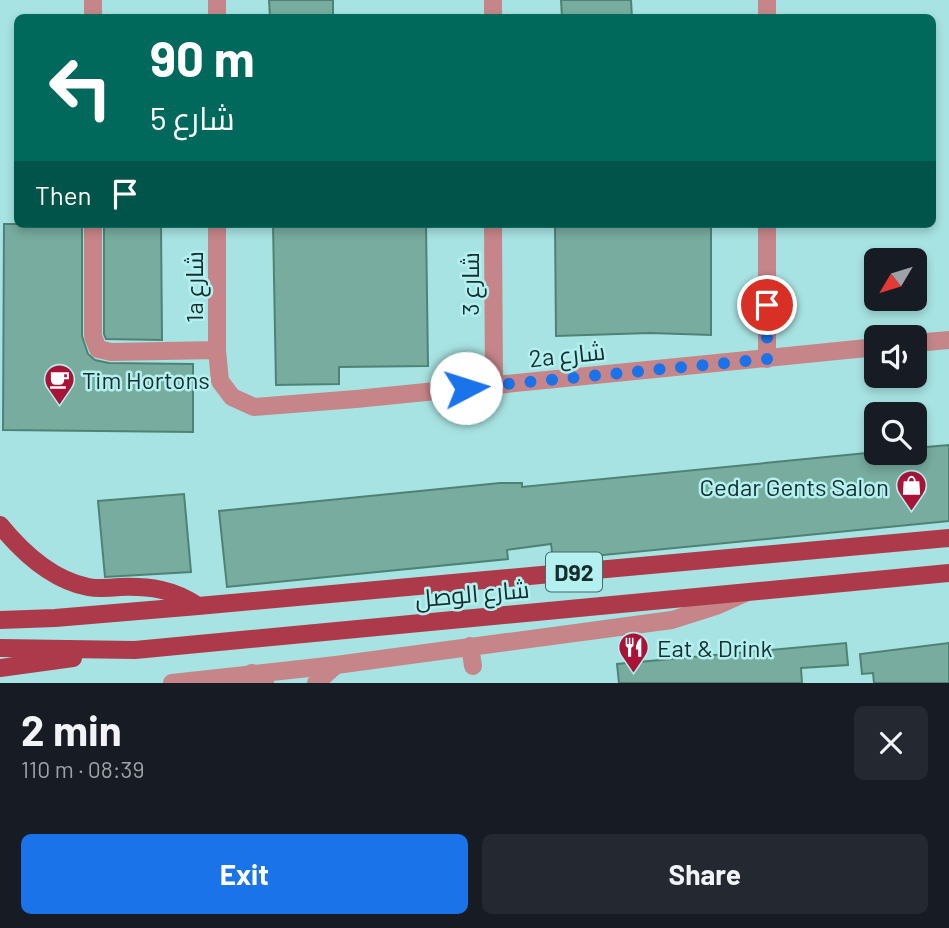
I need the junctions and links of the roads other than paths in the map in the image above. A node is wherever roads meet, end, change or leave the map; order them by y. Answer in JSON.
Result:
{"nodes":[{"id":1,"x":93,"y":228,"type":"edge"},
{"id":2,"x":217,"y":228,"type":"edge"},
{"id":3,"x":493,"y":228,"type":"edge"},
{"id":4,"x":767,"y":228,"type":"edge"},
{"id":5,"x":949,"y":340,"type":"edge"},
{"id":6,"x":927,"y":342,"type":"edge"},
{"id":7,"x":864,"y":348,"type":"edge"},
{"id":8,"x":217,"y":350,"type":"junction"},
{"id":9,"x":767,"y":359,"type":"junction"},
{"id":10,"x":494,"y":386,"type":"junction"},
{"id":11,"x":0,"y":525,"type":"edge"},
{"id":12,"x":949,"y":538,"type":"edge"},
{"id":13,"x":949,"y":573,"type":"edge"},
{"id":14,"x":748,"y":592,"type":"junction"},
{"id":15,"x":198,"y":606,"type":"junction"},
{"id":16,"x":0,"y":620,"type":"edge"},
{"id":17,"x":470,"y":646,"type":"junction"},
{"id":18,"x":0,"y":648,"type":"edge"},
{"id":19,"x":135,"y":650,"type":"junction"},
{"id":20,"x":336,"y":665,"type":"junction"},
{"id":21,"x":473,"y":666,"type":"dead end"},
{"id":22,"x":0,"y":668,"type":"edge"},
{"id":23,"x":258,"y":678,"type":"edge"},
{"id":24,"x":174,"y":683,"type":"edge"},
{"id":25,"x":316,"y":683,"type":"edge"}],
"edges":[{"from":1,"to":8,"type":"street"},
{"from":2,"to":8,"type":"street","name":"1a شارع"},
{"from":3,"to":10,"type":"street","name":"شارع 3"},
{"from":4,"to":9,"type":"street"},
{"from":5,"to":6,"type":"street"},
{"from":7,"to":9,"type":"street","name":"2a شارع"},
{"from":8,"to":10,"type":"street","name":"2a شارع"},
{"from":9,"to":10,"type":"street","name":"2a شارع"},
{"from":11,"to":15,"type":"main road"},
{"from":12,"to":15,"type":"main road","name":"شارع الوصل","number":"D92"},
{"from":13,"to":14,"type":"main road","name":"شارع الوصل","number":"D92"},
{"from":14,"to":17,"type":"street"},
{"from":14,"to":19,"type":"main road","name":"شارع الوصل","number":"D92"},
{"from":15,"to":16,"type":"main road","name":"شارع الوصل","number":"D92"},
{"from":17,"to":20,"type":"street"},
{"from":17,"to":21,"type":"street"},
{"from":18,"to":19,"type":"main road","name":"شارع الوصل","number":"D92"},
{"from":19,"to":22,"type":"main road"},
{"from":20,"to":23,"type":"street"},
{"from":20,"to":25,"type":"street"},
{"from":23,"to":24,"type":"street"}]}
